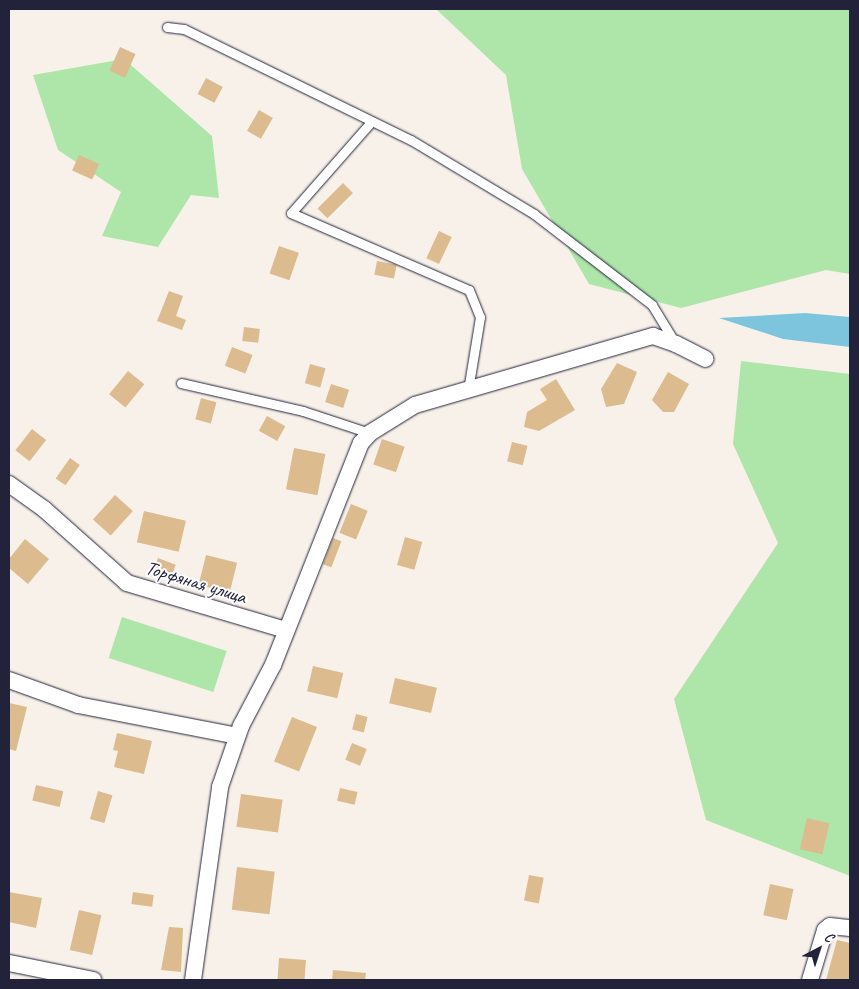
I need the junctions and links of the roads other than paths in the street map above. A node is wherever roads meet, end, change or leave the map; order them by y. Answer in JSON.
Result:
{"nodes":[{"id":1,"x":167,"y":27,"type":"dead end"},
{"id":2,"x":371,"y":122,"type":"junction"},
{"id":3,"x":676,"y":344,"type":"junction"},
{"id":4,"x":705,"y":360,"type":"dead end"},
{"id":5,"x":181,"y":384,"type":"dead end"},
{"id":6,"x":468,"y":390,"type":"junction"},
{"id":7,"x":370,"y":432,"type":"junction"},
{"id":8,"x":9,"y":484,"type":"edge"},
{"id":9,"x":286,"y":630,"type":"junction"},
{"id":10,"x":9,"y":680,"type":"edge"},
{"id":11,"x":237,"y":736,"type":"junction"},
{"id":12,"x":850,"y":928,"type":"edge"},
{"id":13,"x":9,"y":963,"type":"edge"},
{"id":14,"x":92,"y":980,"type":"edge"},
{"id":15,"x":193,"y":980,"type":"edge"},
{"id":16,"x":810,"y":980,"type":"edge"}],
"edges":[{"from":1,"to":2,"type":"lane"},
{"from":2,"to":3,"type":"lane"},
{"from":2,"to":6,"type":"lane"},
{"from":3,"to":4,"type":"street"},
{"from":3,"to":6,"type":"street"},
{"from":5,"to":7,"type":"lane"},
{"from":6,"to":7,"type":"street"},
{"from":7,"to":9,"type":"street"},
{"from":8,"to":9,"type":"street","name":"Торфяная улица"},
{"from":9,"to":11,"type":"street"},
{"from":10,"to":11,"type":"street"},
{"from":11,"to":15,"type":"street"},
{"from":12,"to":16,"type":"street"},
{"from":13,"to":14,"type":"street"}]}
